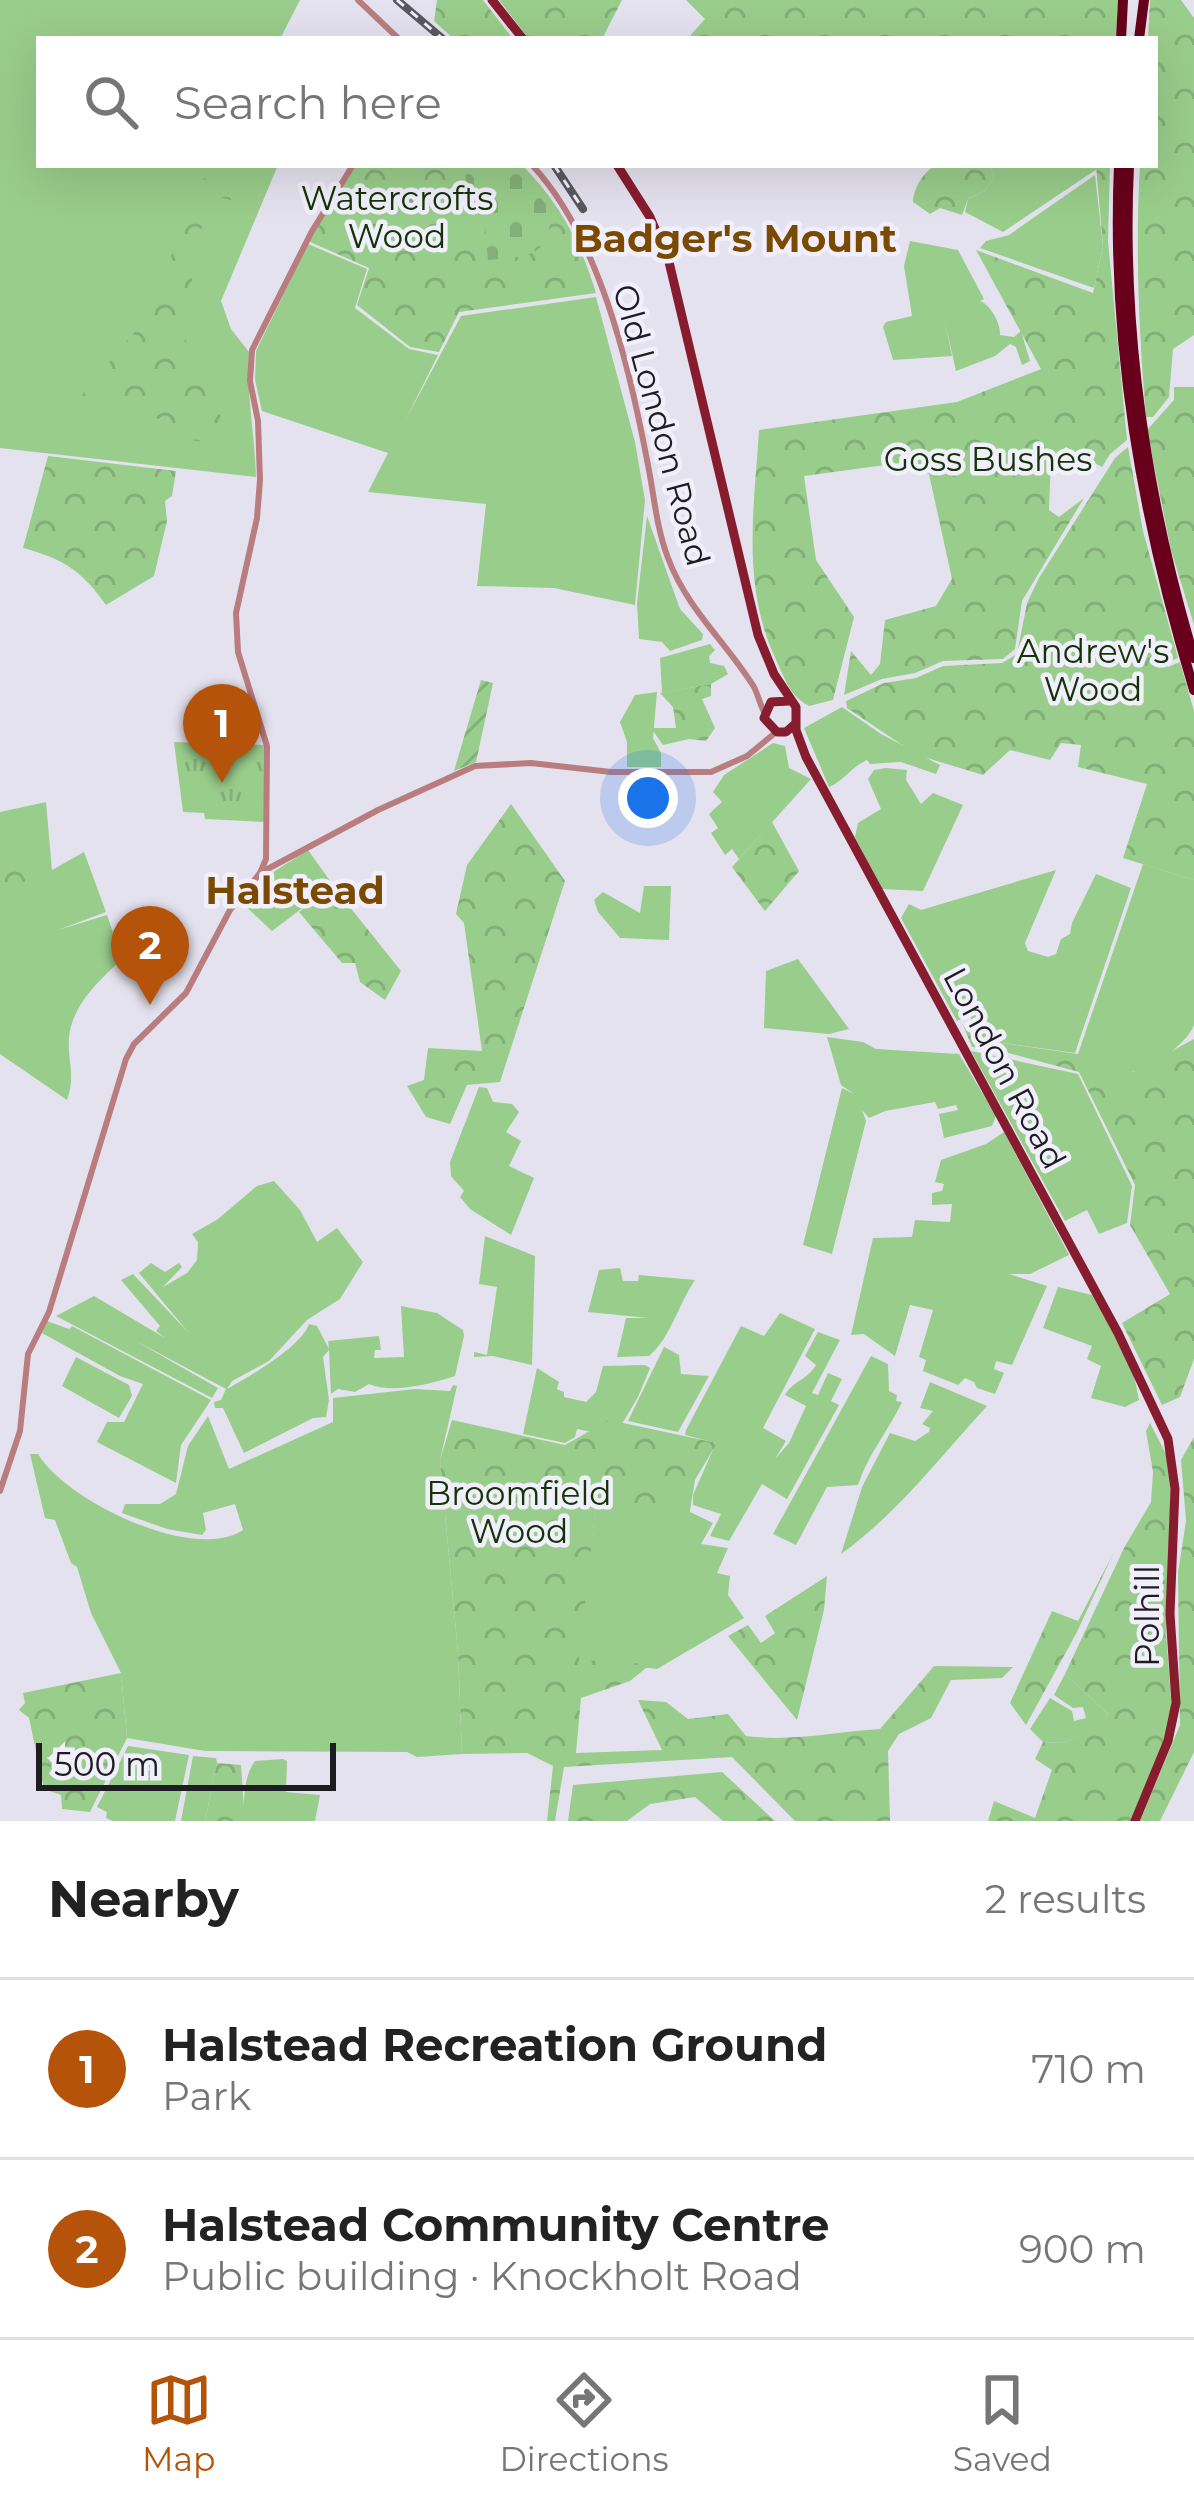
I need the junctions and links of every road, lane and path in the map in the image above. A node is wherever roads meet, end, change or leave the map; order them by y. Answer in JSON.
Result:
{"nodes":[{"id":1,"x":358,"y":0,"type":"edge"},
{"id":2,"x":492,"y":0,"type":"edge"},
{"id":3,"x":1125,"y":0,"type":"edge"},
{"id":4,"x":1141,"y":0,"type":"edge"},
{"id":5,"x":396,"y":36,"type":"edge"},
{"id":6,"x":521,"y":36,"type":"edge"},
{"id":7,"x":1124,"y":36,"type":"edge"},
{"id":8,"x":1137,"y":36,"type":"edge"},
{"id":9,"x":351,"y":168,"type":"edge"},
{"id":10,"x":534,"y":168,"type":"edge"},
{"id":11,"x":618,"y":168,"type":"edge"},
{"id":12,"x":1124,"y":168,"type":"edge"},
{"id":13,"x":1124,"y":168,"type":"edge"},
{"id":14,"x":1194,"y":658,"type":"edge"},
{"id":15,"x":774,"y":674,"type":"junction"},
{"id":16,"x":1194,"y":690,"type":"edge"},
{"id":17,"x":789,"y":701,"type":"junction"},
{"id":18,"x":770,"y":705,"type":"junction"},
{"id":19,"x":795,"y":724,"type":"junction"},
{"id":20,"x":766,"y":725,"type":"junction"},
{"id":21,"x":780,"y":732,"type":"junction"},
{"id":22,"x":764,"y":740,"type":"junction"},
{"id":23,"x":806,"y":757,"type":"junction"},
{"id":24,"x":260,"y":873,"type":"junction"},
{"id":25,"x":1155,"y":1406,"type":"joint"},
{"id":26,"x":0,"y":1492,"type":"edge"},
{"id":27,"x":1135,"y":1821,"type":"edge"}],
"edges":[{"from":1,"to":5,"type":"street"},
{"from":2,"to":6,"type":"main road"},
{"from":3,"to":7,"type":"highway"},
{"from":4,"to":8,"type":"highway"},
{"from":9,"to":24,"type":"street"},
{"from":10,"to":18,"type":"street","name":"Old London Road"},
{"from":11,"to":15,"type":"main road"},
{"from":12,"to":14,"type":"highway"},
{"from":13,"to":16,"type":"highway"},
{"from":15,"to":17,"type":"main road"},
{"from":15,"to":18,"type":"main road"},
{"from":17,"to":18,"type":"main road"},
{"from":17,"to":19,"type":"main road"},
{"from":18,"to":20,"type":"main road"},
{"from":19,"to":21,"type":"main road"},
{"from":19,"to":23,"type":"main road","name":"London Road"},
{"from":20,"to":21,"type":"main road"},
{"from":20,"to":22,"type":"street"},
{"from":21,"to":22,"type":"street"},
{"from":21,"to":23,"type":"main road","name":"London Road"},
{"from":22,"to":24,"type":"street"},
{"from":23,"to":25,"type":"main road","name":"London Road"},
{"from":24,"to":26,"type":"street"},
{"from":25,"to":27,"type":"main road","name":"Polhill"}]}
